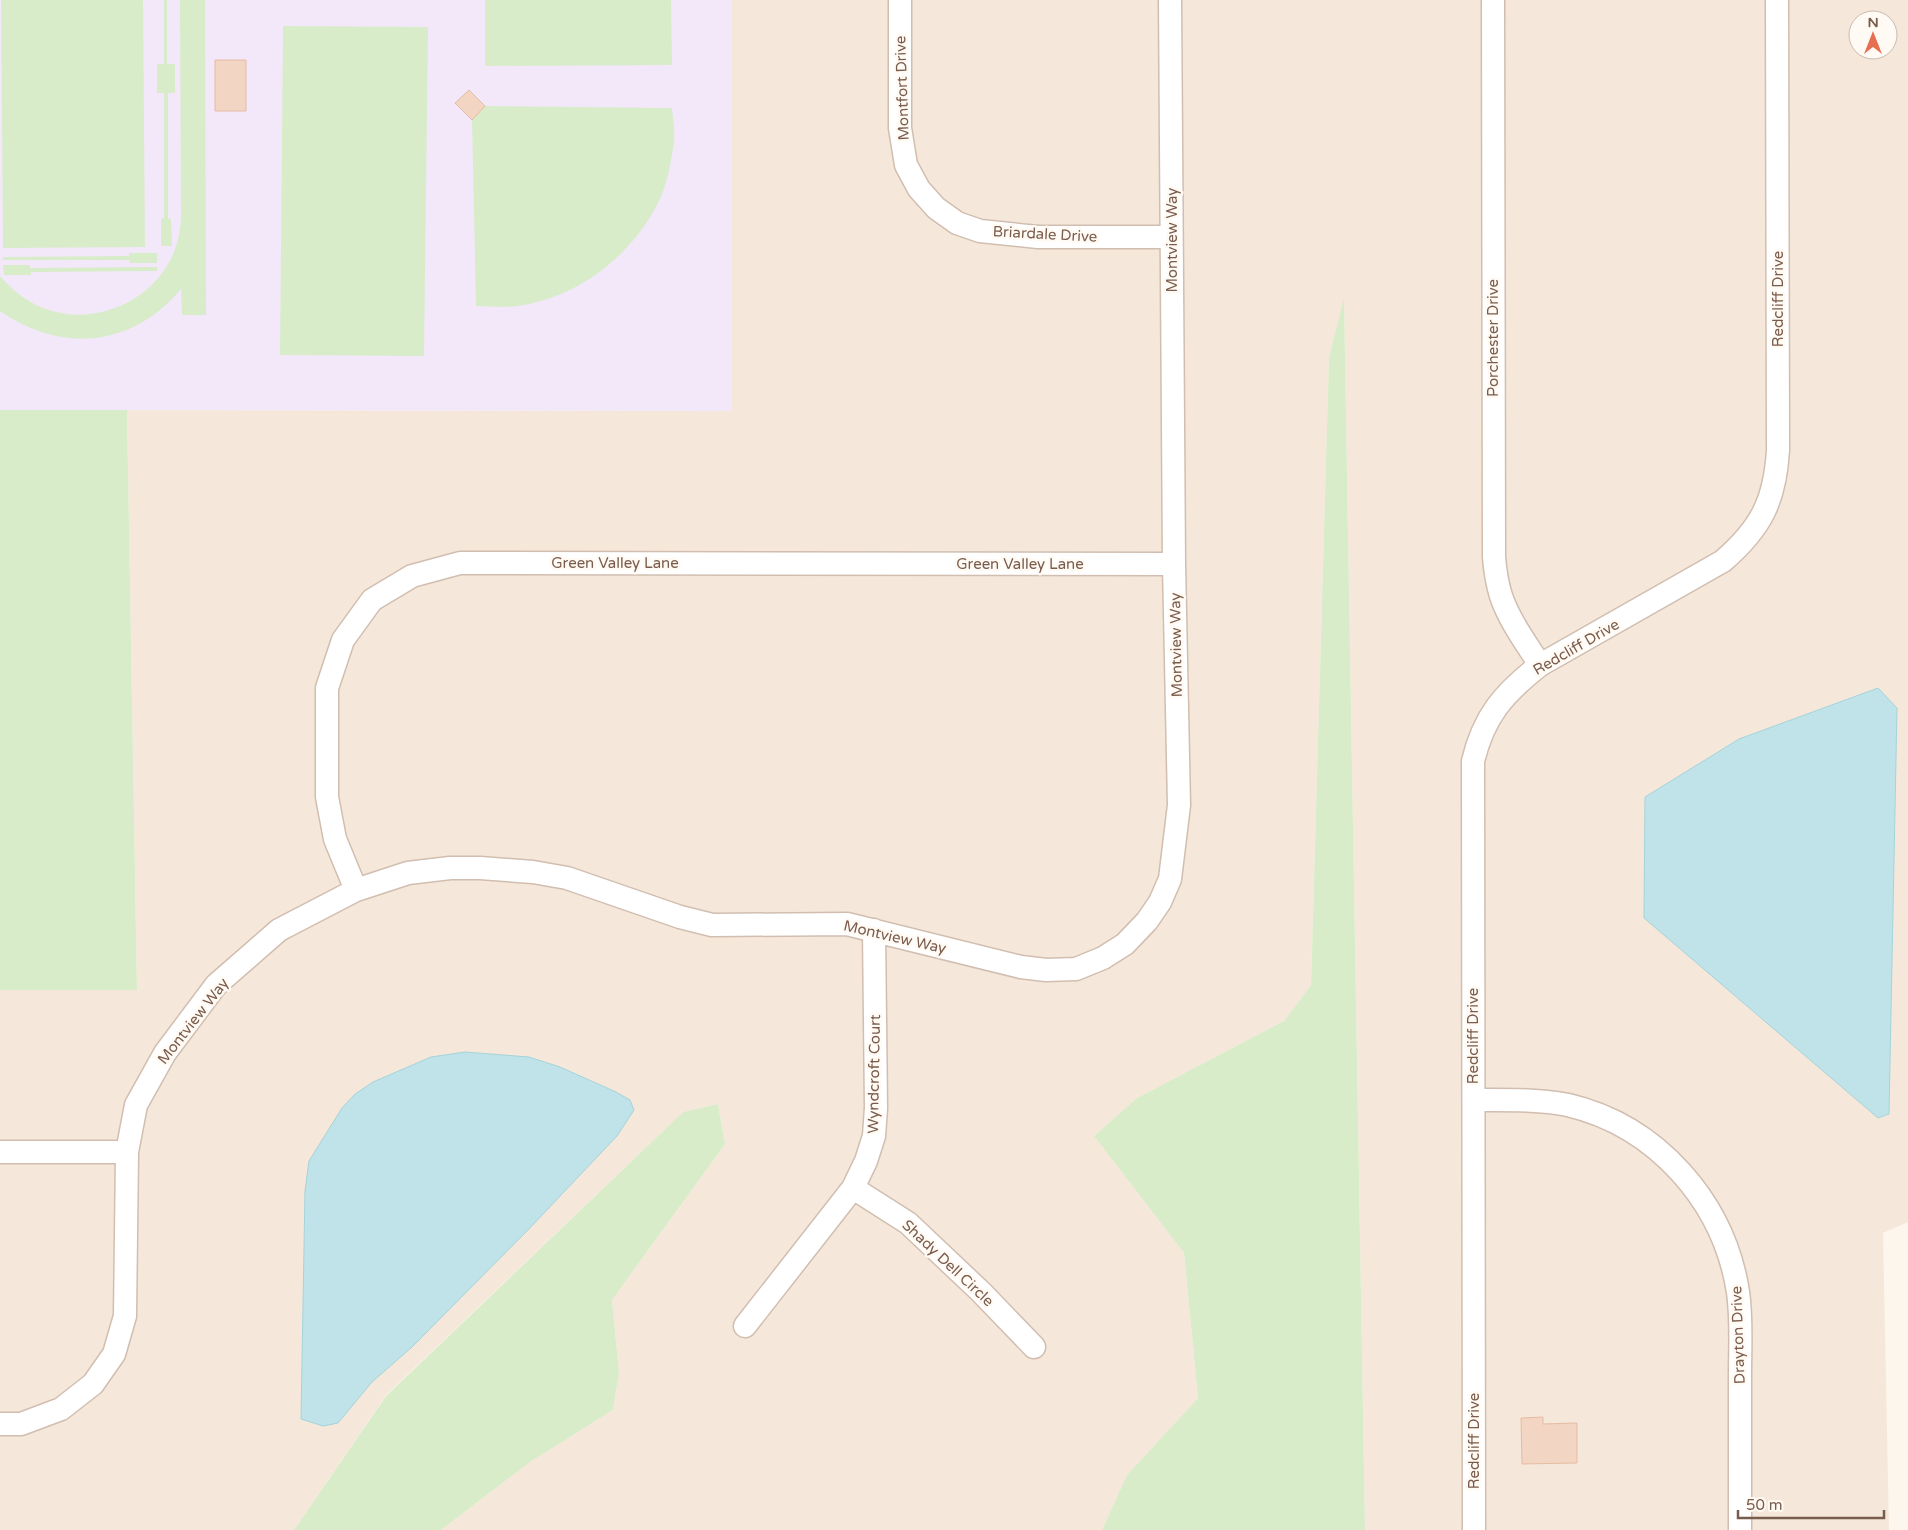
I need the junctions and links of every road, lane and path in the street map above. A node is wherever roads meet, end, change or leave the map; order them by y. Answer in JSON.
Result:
{"nodes":[{"id":1,"x":900,"y":0,"type":"edge"},
{"id":2,"x":1170,"y":0,"type":"edge"},
{"id":3,"x":1492,"y":0,"type":"edge"},
{"id":4,"x":1777,"y":0,"type":"edge"},
{"id":5,"x":928,"y":200,"type":"joint"},
{"id":6,"x":1171,"y":238,"type":"junction"},
{"id":7,"x":1174,"y":564,"type":"junction"},
{"id":8,"x":1540,"y":665,"type":"junction"},
{"id":9,"x":356,"y":890,"type":"junction"},
{"id":10,"x":874,"y":930,"type":"junction"},
{"id":11,"x":1474,"y":1100,"type":"junction"},
{"id":12,"x":0,"y":1152,"type":"edge"},
{"id":13,"x":127,"y":1152,"type":"junction"},
{"id":14,"x":853,"y":1188,"type":"junction"},
{"id":15,"x":745,"y":1326,"type":"dead end"},
{"id":16,"x":1034,"y":1347,"type":"dead end"},
{"id":17,"x":0,"y":1424,"type":"edge"},
{"id":18,"x":1474,"y":1530,"type":"edge"},
{"id":19,"x":1740,"y":1530,"type":"edge"}],
"edges":[{"from":1,"to":5,"type":"street","name":"Montfort Drive"},
{"from":2,"to":6,"type":"street","name":"Montview Way"},
{"from":3,"to":8,"type":"street","name":"Porchester Drive"},
{"from":4,"to":8,"type":"street","name":"Redcliff Drive"},
{"from":5,"to":6,"type":"street","name":"Briardale Drive"},
{"from":6,"to":7,"type":"street","name":"Montview Way"},
{"from":7,"to":9,"type":"street","name":"Green Valley Lane"},
{"from":7,"to":10,"type":"street","name":"Montview Way"},
{"from":8,"to":11,"type":"street","name":"Redcliff Drive"},
{"from":9,"to":10,"type":"street","name":"Montview Way"},
{"from":9,"to":13,"type":"street","name":"Montview Way"},
{"from":10,"to":14,"type":"street","name":"Wyndcroft Court"},
{"from":11,"to":18,"type":"street","name":"Redcliff Drive"},
{"from":11,"to":19,"type":"street","name":"Drayton Drive"},
{"from":12,"to":13,"type":"street"},
{"from":13,"to":17,"type":"street","name":"Montview Way"},
{"from":14,"to":15,"type":"street","name":"Wyndcroft Court"},
{"from":14,"to":16,"type":"street","name":"Shady Dell Circle"}]}
